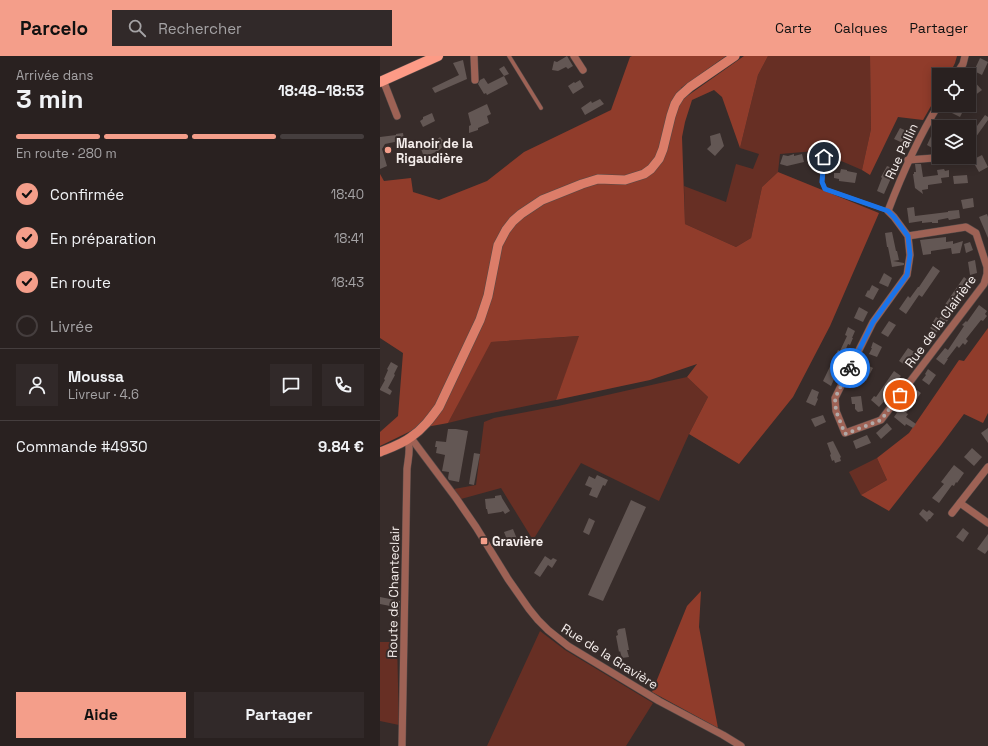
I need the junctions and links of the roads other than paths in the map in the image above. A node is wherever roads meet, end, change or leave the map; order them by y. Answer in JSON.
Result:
{"nodes":[{"id":1,"x":438,"y":56,"type":"edge"},
{"id":2,"x":474,"y":56,"type":"edge"},
{"id":3,"x":509,"y":56,"type":"edge"},
{"id":4,"x":574,"y":56,"type":"edge"},
{"id":5,"x":736,"y":56,"type":"edge"},
{"id":6,"x":965,"y":56,"type":"edge"},
{"id":7,"x":960,"y":68,"type":"edge"},
{"id":8,"x":583,"y":70,"type":"dead end"},
{"id":9,"x":475,"y":80,"type":"dead end"},
{"id":10,"x":381,"y":81,"type":"edge"},
{"id":11,"x":540,"y":108,"type":"dead end"},
{"id":12,"x":934,"y":112,"type":"edge"},
{"id":13,"x":397,"y":116,"type":"dead end"},
{"id":14,"x":824,"y":157,"type":"dead end"},
{"id":15,"x":932,"y":158,"type":"edge"},
{"id":16,"x":908,"y":160,"type":"junction"},
{"id":17,"x":888,"y":211,"type":"junction"},
{"id":18,"x":908,"y":236,"type":"junction"},
{"id":19,"x":409,"y":439,"type":"junction"},
{"id":20,"x":380,"y":452,"type":"edge"},
{"id":21,"x":988,"y":467,"type":"edge"},
{"id":22,"x":960,"y":503,"type":"junction"},
{"id":23,"x":952,"y":513,"type":"dead end"},
{"id":24,"x":988,"y":523,"type":"edge"},
{"id":25,"x":402,"y":746,"type":"edge"},
{"id":26,"x":741,"y":746,"type":"edge"}],
"edges":[{"from":1,"to":10,"type":"main road"},
{"from":2,"to":9,"type":"street"},
{"from":3,"to":11,"type":"lane"},
{"from":4,"to":8,"type":"street"},
{"from":5,"to":19,"type":"street"},
{"from":6,"to":7,"type":"street"},
{"from":10,"to":13,"type":"street"},
{"from":12,"to":16,"type":"street","name":"Rue Pallin"},
{"from":14,"to":17,"type":"lane"},
{"from":15,"to":16,"type":"street"},
{"from":16,"to":17,"type":"street","name":"Rue Pallin"},
{"from":17,"to":18,"type":"street"},
{"from":18,"to":18,"type":"street","name":"Rue de la Clairière"},
{"from":19,"to":20,"type":"street"},
{"from":19,"to":25,"type":"street","name":"Route de Chanteclair"},
{"from":19,"to":26,"type":"street","name":"Rue de la Gravière"},
{"from":21,"to":22,"type":"street"},
{"from":22,"to":23,"type":"street"},
{"from":22,"to":24,"type":"street"}]}
